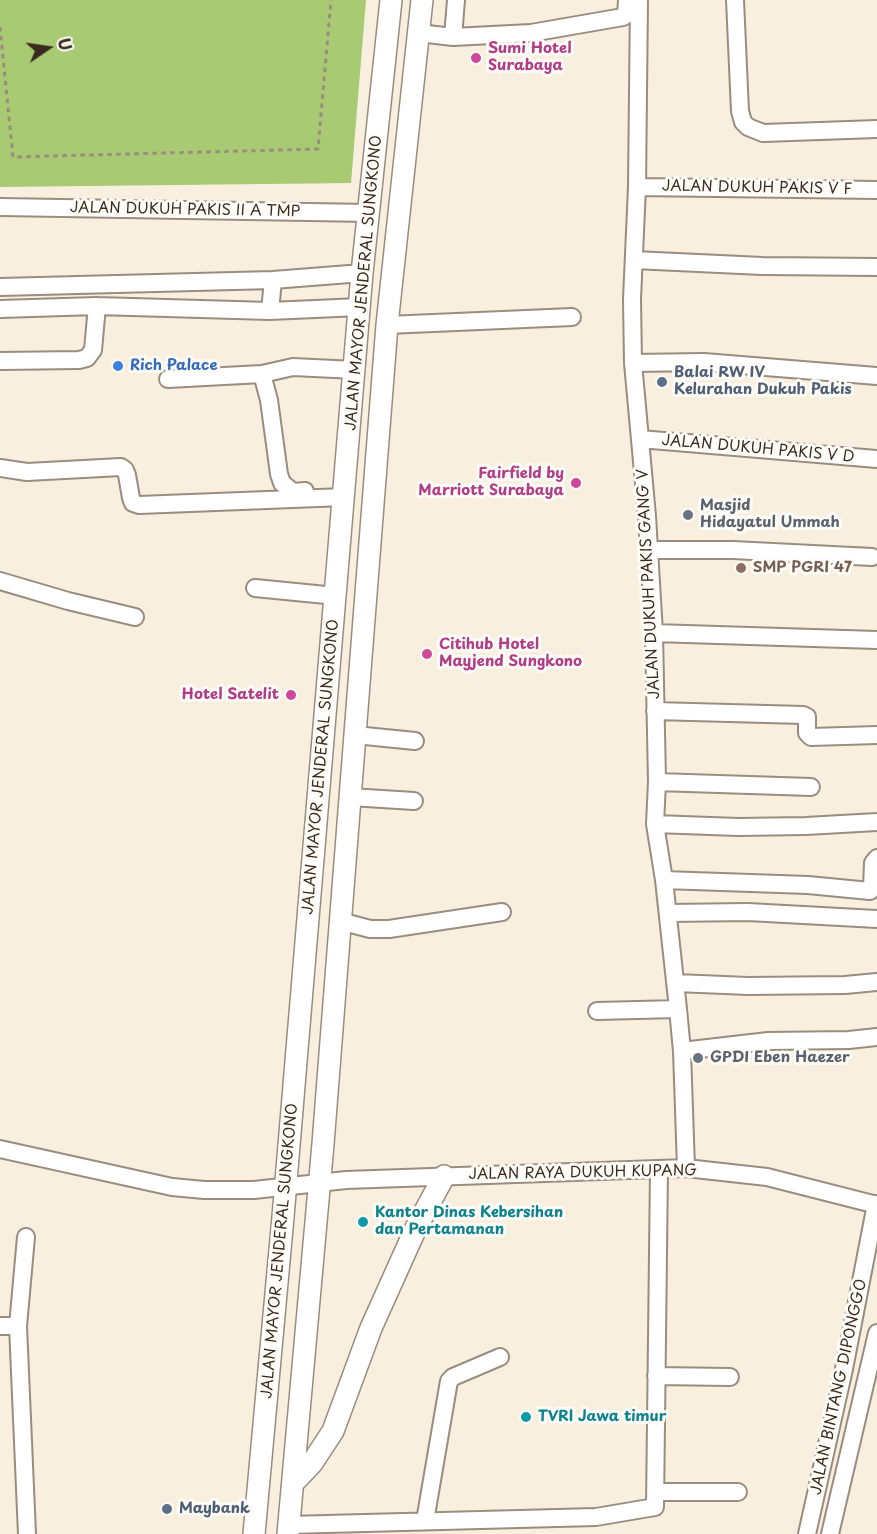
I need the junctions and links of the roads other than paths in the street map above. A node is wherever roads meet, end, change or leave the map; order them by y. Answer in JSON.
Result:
{"nodes":[{"id":1,"x":391,"y":0,"type":"edge"},
{"id":2,"x":422,"y":0,"type":"edge"},
{"id":3,"x":456,"y":0,"type":"edge"},
{"id":4,"x":627,"y":0,"type":"edge"},
{"id":5,"x":639,"y":0,"type":"edge"},
{"id":6,"x":735,"y":0,"type":"edge"},
{"id":7,"x":418,"y":33,"type":"junction"},
{"id":8,"x":453,"y":37,"type":"junction"},
{"id":9,"x":877,"y":129,"type":"edge"},
{"id":10,"x":637,"y":187,"type":"junction"},
{"id":11,"x":877,"y":190,"type":"edge"},
{"id":12,"x":0,"y":207,"type":"edge"},
{"id":13,"x":370,"y":213,"type":"junction"},
{"id":14,"x":634,"y":260,"type":"junction"},
{"id":15,"x":877,"y":267,"type":"edge"},
{"id":16,"x":362,"y":273,"type":"junction"},
{"id":17,"x":273,"y":280,"type":"junction"},
{"id":18,"x":0,"y":287,"type":"edge"},
{"id":19,"x":97,"y":306,"type":"junction"},
{"id":20,"x":360,"y":307,"type":"junction"},
{"id":21,"x":0,"y":309,"type":"edge"},
{"id":22,"x":270,"y":311,"type":"junction"},
{"id":23,"x":572,"y":317,"type":"dead end"},
{"id":24,"x":387,"y":328,"type":"junction"},
{"id":25,"x":358,"y":334,"type":"junction"},
{"id":26,"x":0,"y":361,"type":"edge"},
{"id":27,"x":633,"y":363,"type":"junction"},
{"id":28,"x":355,"y":370,"type":"junction"},
{"id":29,"x":262,"y":374,"type":"junction"},
{"id":30,"x":877,"y":376,"type":"edge"},
{"id":31,"x":168,"y":380,"type":"dead end"},
{"id":32,"x":640,"y":439,"type":"junction"},
{"id":33,"x":877,"y":459,"type":"edge"},
{"id":34,"x":0,"y":468,"type":"edge"},
{"id":35,"x":345,"y":491,"type":"junction"},
{"id":36,"x":649,"y":550,"type":"junction"},
{"id":37,"x":872,"y":557,"type":"dead end"},
{"id":38,"x":0,"y":581,"type":"edge"},
{"id":39,"x":255,"y":588,"type":"dead end"},
{"id":40,"x":336,"y":596,"type":"junction"},
{"id":41,"x":135,"y":617,"type":"dead end"},
{"id":42,"x":654,"y":633,"type":"junction"},
{"id":43,"x":877,"y":640,"type":"edge"},
{"id":44,"x":656,"y":711,"type":"junction"},
{"id":45,"x":355,"y":735,"type":"junction"},
{"id":46,"x":877,"y":735,"type":"edge"},
{"id":47,"x":415,"y":741,"type":"dead end"},
{"id":48,"x":657,"y":782,"type":"junction"},
{"id":49,"x":811,"y":788,"type":"dead end"},
{"id":50,"x":350,"y":797,"type":"junction"},
{"id":51,"x":414,"y":801,"type":"dead end"},
{"id":52,"x":877,"y":822,"type":"edge"},
{"id":53,"x":655,"y":825,"type":"junction"},
{"id":54,"x":877,"y":858,"type":"edge"},
{"id":55,"x":664,"y":880,"type":"junction"},
{"id":56,"x":502,"y":912,"type":"dead end"},
{"id":57,"x":668,"y":913,"type":"junction"},
{"id":58,"x":877,"y":919,"type":"edge"},
{"id":59,"x":340,"y":921,"type":"junction"},
{"id":60,"x":877,"y":982,"type":"edge"},
{"id":61,"x":676,"y":983,"type":"junction"},
{"id":62,"x":678,"y":1009,"type":"junction"},
{"id":63,"x":597,"y":1011,"type":"dead end"},
{"id":64,"x":877,"y":1037,"type":"edge"},
{"id":65,"x":682,"y":1051,"type":"junction"},
{"id":66,"x":0,"y":1149,"type":"edge"},
{"id":67,"x":686,"y":1168,"type":"junction"},
{"id":68,"x":659,"y":1169,"type":"junction"},
{"id":69,"x":444,"y":1176,"type":"junction"},
{"id":70,"x":319,"y":1183,"type":"junction"},
{"id":71,"x":286,"y":1186,"type":"junction"},
{"id":72,"x":876,"y":1204,"type":"edge"},
{"id":73,"x":26,"y":1237,"type":"dead end"},
{"id":74,"x":0,"y":1326,"type":"edge"},
{"id":75,"x":18,"y":1326,"type":"junction"},
{"id":76,"x":877,"y":1333,"type":"edge"},
{"id":77,"x":500,"y":1357,"type":"dead end"},
{"id":78,"x":656,"y":1376,"type":"junction"},
{"id":79,"x":872,"y":1376,"type":"edge"},
{"id":80,"x":730,"y":1377,"type":"dead end"},
{"id":81,"x":293,"y":1483,"type":"junction"},
{"id":82,"x":657,"y":1492,"type":"junction"},
{"id":83,"x":738,"y":1492,"type":"dead end"},
{"id":84,"x":425,"y":1521,"type":"junction"},
{"id":85,"x":288,"y":1530,"type":"edge"},
{"id":86,"x":27,"y":1534,"type":"edge"},
{"id":87,"x":254,"y":1534,"type":"edge"},
{"id":88,"x":807,"y":1534,"type":"edge"},
{"id":89,"x":830,"y":1534,"type":"edge"}],
"edges":[{"from":1,"to":13,"type":"main road","name":"JALAN MAYOR JENDERAL SUNGKONO"},
{"from":2,"to":7,"type":"main road","name":"JALAN MAYOR JENDERAL SUNGKONO"},
{"from":3,"to":8,"type":"street"},
{"from":4,"to":8,"type":"street"},
{"from":5,"to":10,"type":"street","name":"JALAN DUKUH PAKIS GANG V"},
{"from":6,"to":9,"type":"street"},
{"from":7,"to":8,"type":"street"},
{"from":7,"to":24,"type":"main road","name":"JALAN MAYOR JENDERAL SUNGKONO"},
{"from":10,"to":11,"type":"street","name":"JALAN DUKUH PAKIS V F"},
{"from":10,"to":14,"type":"street","name":"JALAN DUKUH PAKIS GANG V"},
{"from":12,"to":13,"type":"street","name":"JALAN DUKUH PAKIS II A TMP"},
{"from":13,"to":16,"type":"main road","name":"JALAN MAYOR JENDERAL SUNGKONO"},
{"from":14,"to":15,"type":"street"},
{"from":14,"to":27,"type":"street","name":"JALAN DUKUH PAKIS GANG V"},
{"from":16,"to":17,"type":"street"},
{"from":16,"to":20,"type":"main road","name":"JALAN MAYOR JENDERAL SUNGKONO"},
{"from":17,"to":18,"type":"street"},
{"from":17,"to":22,"type":"street"},
{"from":19,"to":21,"type":"street"},
{"from":19,"to":22,"type":"street"},
{"from":19,"to":26,"type":"street"},
{"from":20,"to":22,"type":"street"},
{"from":20,"to":24,"type":"main road"},
{"from":20,"to":25,"type":"main road","name":"JALAN MAYOR JENDERAL SUNGKONO"},
{"from":23,"to":24,"type":"street"},
{"from":24,"to":25,"type":"main road"},
{"from":24,"to":45,"type":"main road","name":"JALAN MAYOR JENDERAL SUNGKONO"},
{"from":25,"to":28,"type":"main road","name":"JALAN MAYOR JENDERAL SUNGKONO"},
{"from":27,"to":30,"type":"street"},
{"from":27,"to":32,"type":"street","name":"JALAN DUKUH PAKIS GANG V"},
{"from":28,"to":29,"type":"street"},
{"from":28,"to":35,"type":"main road","name":"JALAN MAYOR JENDERAL SUNGKONO"},
{"from":29,"to":31,"type":"street"},
{"from":29,"to":35,"type":"street"},
{"from":32,"to":33,"type":"street","name":"JALAN DUKUH PAKIS V D"},
{"from":32,"to":36,"type":"street","name":"JALAN DUKUH PAKIS GANG V"},
{"from":34,"to":35,"type":"street"},
{"from":35,"to":40,"type":"main road","name":"JALAN MAYOR JENDERAL SUNGKONO"},
{"from":36,"to":37,"type":"street"},
{"from":36,"to":42,"type":"street","name":"JALAN DUKUH PAKIS GANG V"},
{"from":38,"to":41,"type":"street"},
{"from":39,"to":40,"type":"street"},
{"from":40,"to":71,"type":"main road","name":"JALAN MAYOR JENDERAL SUNGKONO"},
{"from":42,"to":43,"type":"street"},
{"from":42,"to":44,"type":"street","name":"JALAN DUKUH PAKIS GANG V"},
{"from":44,"to":46,"type":"street"},
{"from":44,"to":48,"type":"street","name":"JALAN DUKUH PAKIS GANG V"},
{"from":45,"to":47,"type":"street"},
{"from":45,"to":50,"type":"main road","name":"JALAN MAYOR JENDERAL SUNGKONO"},
{"from":48,"to":49,"type":"street"},
{"from":48,"to":53,"type":"street","name":"JALAN DUKUH PAKIS GANG V"},
{"from":50,"to":51,"type":"street"},
{"from":50,"to":59,"type":"main road","name":"JALAN MAYOR JENDERAL SUNGKONO"},
{"from":52,"to":53,"type":"street"},
{"from":53,"to":55,"type":"street","name":"JALAN DUKUH PAKIS GANG V"},
{"from":54,"to":55,"type":"street"},
{"from":55,"to":57,"type":"street","name":"JALAN DUKUH PAKIS GANG V"},
{"from":56,"to":59,"type":"street"},
{"from":57,"to":58,"type":"street"},
{"from":57,"to":61,"type":"street","name":"JALAN DUKUH PAKIS GANG V"},
{"from":59,"to":70,"type":"main road","name":"JALAN MAYOR JENDERAL SUNGKONO"},
{"from":60,"to":61,"type":"street"},
{"from":61,"to":62,"type":"street","name":"JALAN DUKUH PAKIS GANG V"},
{"from":62,"to":63,"type":"street"},
{"from":62,"to":65,"type":"street","name":"JALAN DUKUH PAKIS GANG V"},
{"from":64,"to":65,"type":"street"},
{"from":65,"to":67,"type":"street","name":"JALAN DUKUH PAKIS GANG V"},
{"from":66,"to":71,"type":"street","name":"JALAN RAYA DUKUH KUPANG"},
{"from":67,"to":68,"type":"street","name":"JALAN RAYA DUKUH KUPANG"},
{"from":67,"to":72,"type":"street","name":"JALAN RAYA DUKUH KUPANG"},
{"from":68,"to":69,"type":"street","name":"JALAN RAYA DUKUH KUPANG"},
{"from":68,"to":78,"type":"street"},
{"from":69,"to":70,"type":"street","name":"JALAN RAYA DUKUH KUPANG"},
{"from":69,"to":81,"type":"main road"},
{"from":70,"to":71,"type":"street","name":"JALAN RAYA DUKUH KUPANG"},
{"from":70,"to":81,"type":"main road","name":"JALAN MAYOR JENDERAL SUNGKONO"},
{"from":71,"to":87,"type":"main road","name":"JALAN MAYOR JENDERAL SUNGKONO"},
{"from":72,"to":88,"type":"street","name":"JALAN BINTANG DIPONGGO"},
{"from":73,"to":75,"type":"street"},
{"from":74,"to":75,"type":"street"},
{"from":75,"to":86,"type":"street"},
{"from":76,"to":79,"type":"street","name":"JALAN BINTANG DIPONGGO"},
{"from":77,"to":84,"type":"street"},
{"from":78,"to":80,"type":"street"},
{"from":78,"to":82,"type":"street"},
{"from":79,"to":89,"type":"street","name":"JALAN BINTANG DIPONGGO"},
{"from":81,"to":85,"type":"main road","name":"JALAN MAYOR JENDERAL SUNGKONO"},
{"from":82,"to":83,"type":"street"},
{"from":82,"to":84,"type":"street"},
{"from":84,"to":85,"type":"street"}]}
